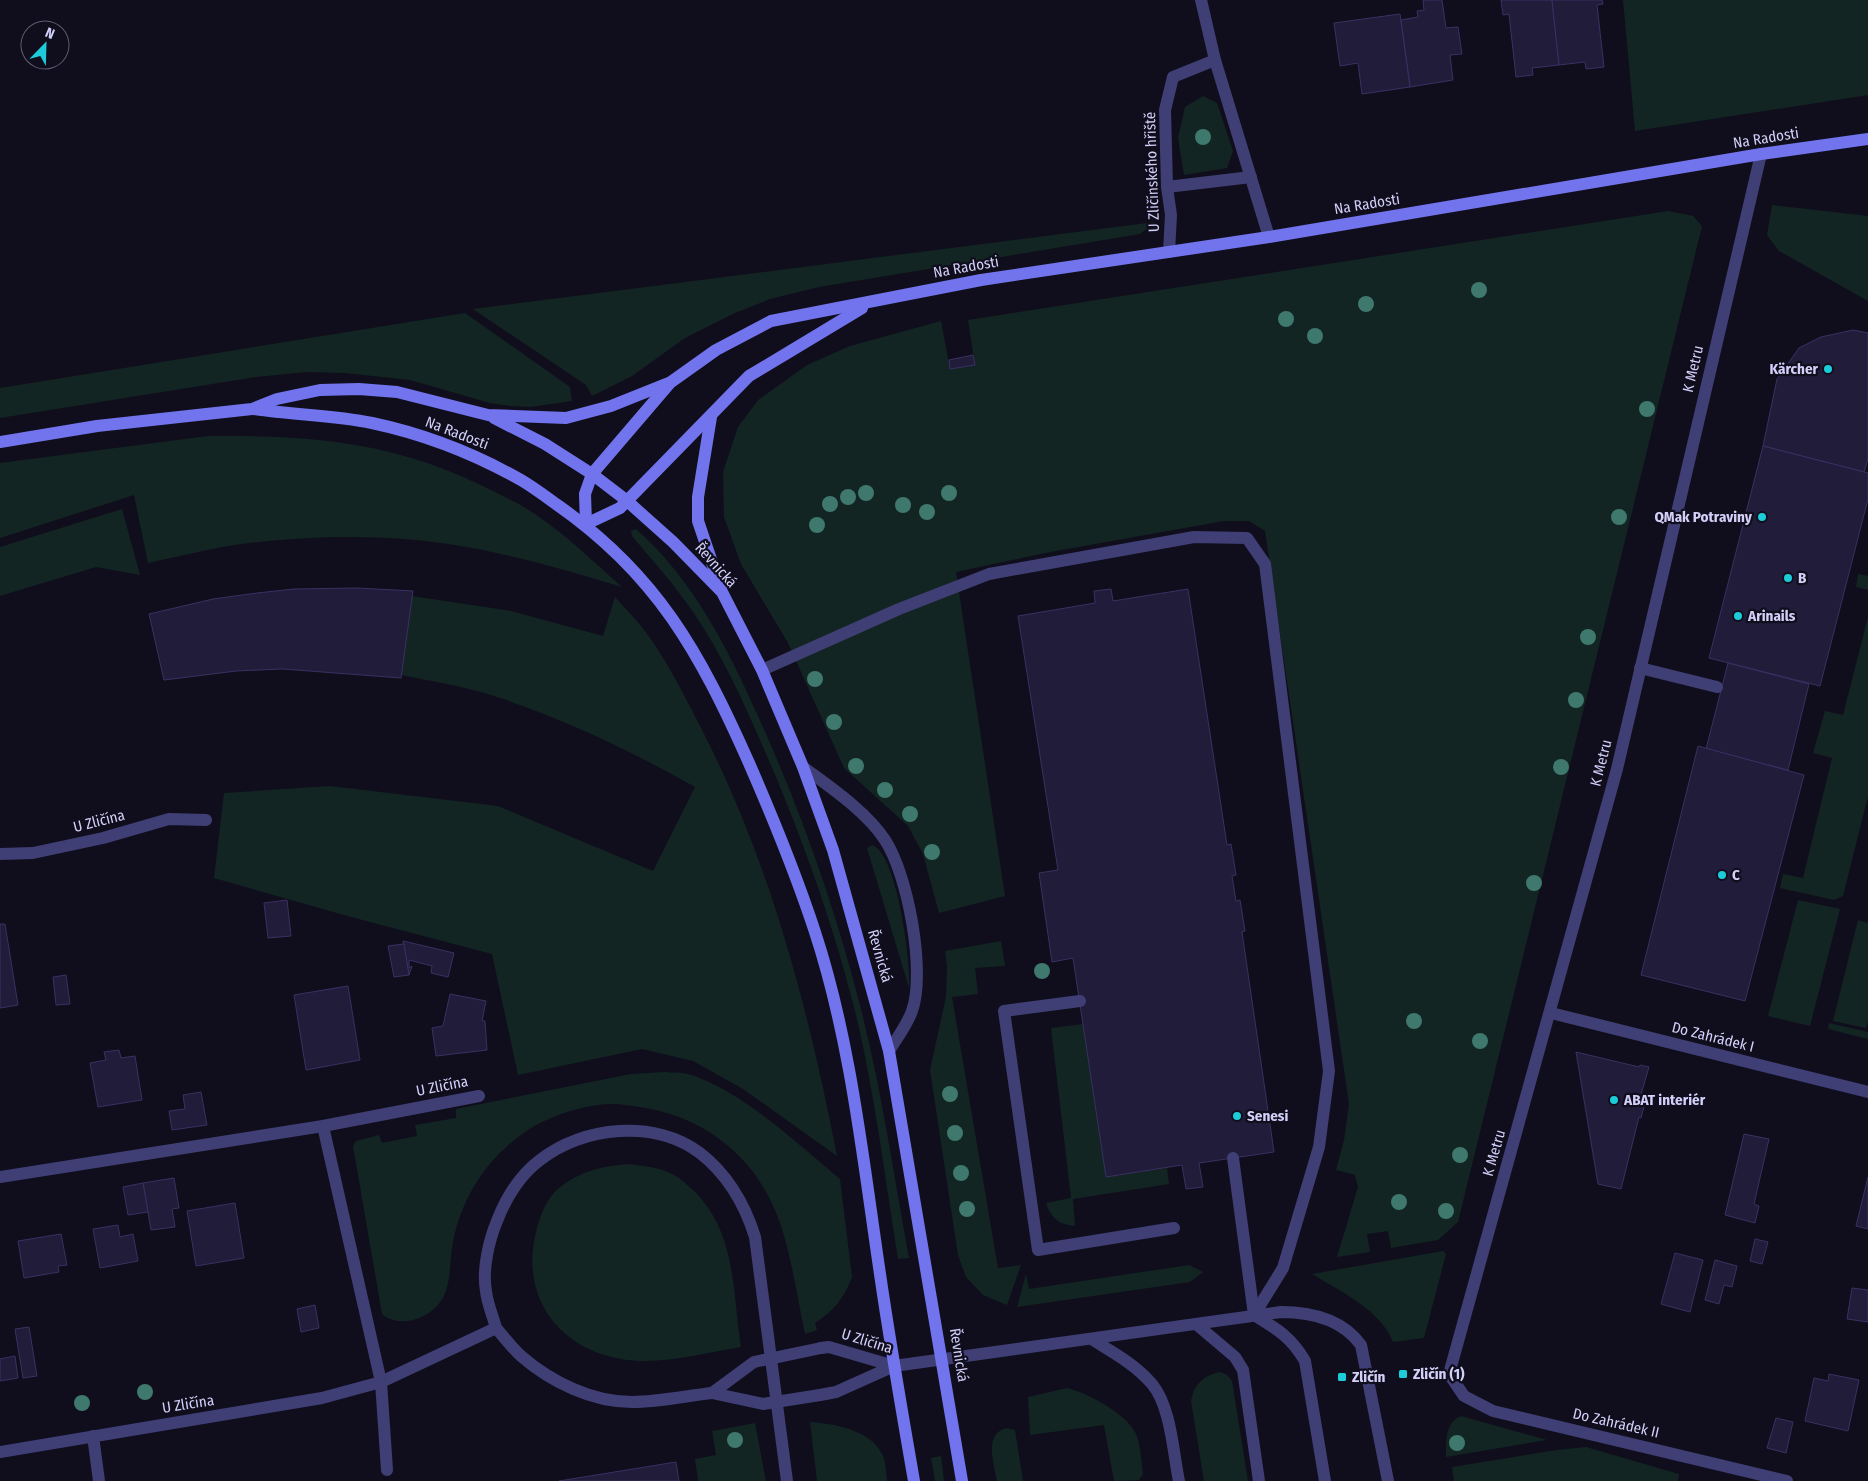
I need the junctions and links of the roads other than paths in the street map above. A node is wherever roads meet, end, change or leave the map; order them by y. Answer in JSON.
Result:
{"nodes":[{"id":1,"x":1201,"y":0,"type":"edge"},
{"id":2,"x":1215,"y":60,"type":"junction"},
{"id":3,"x":1868,"y":139,"type":"edge"},
{"id":4,"x":1762,"y":154,"type":"junction"},
{"id":5,"x":1251,"y":178,"type":"junction"},
{"id":6,"x":1167,"y":187,"type":"junction"},
{"id":7,"x":1269,"y":237,"type":"junction"},
{"id":8,"x":1170,"y":252,"type":"junction"},
{"id":9,"x":871,"y":303,"type":"junction"},
{"id":10,"x":671,"y":382,"type":"junction"},
{"id":11,"x":252,"y":409,"type":"junction"},
{"id":12,"x":488,"y":415,"type":"junction"},
{"id":13,"x":711,"y":417,"type":"junction"},
{"id":14,"x":0,"y":442,"type":"edge"},
{"id":15,"x":592,"y":474,"type":"junction"},
{"id":16,"x":626,"y":500,"type":"junction"},
{"id":17,"x":586,"y":524,"type":"junction"},
{"id":18,"x":722,"y":592,"type":"junction"},
{"id":19,"x":1640,"y":668,"type":"junction"},
{"id":20,"x":762,"y":670,"type":"junction"},
{"id":21,"x":1718,"y":687,"type":"dead end"},
{"id":22,"x":802,"y":767,"type":"junction"},
{"id":23,"x":206,"y":820,"type":"dead end"},
{"id":24,"x":0,"y":854,"type":"edge"},
{"id":25,"x":1080,"y":1001,"type":"dead end"},
{"id":26,"x":1551,"y":1013,"type":"junction"},
{"id":27,"x":890,"y":1051,"type":"junction"},
{"id":28,"x":1868,"y":1092,"type":"edge"},
{"id":29,"x":478,"y":1096,"type":"dead end"},
{"id":30,"x":323,"y":1126,"type":"junction"},
{"id":31,"x":1233,"y":1158,"type":"dead end"},
{"id":32,"x":0,"y":1177,"type":"edge"},
{"id":33,"x":1174,"y":1228,"type":"dead end"},
{"id":34,"x":1254,"y":1315,"type":"junction"},
{"id":35,"x":1196,"y":1324,"type":"junction"},
{"id":36,"x":496,"y":1328,"type":"junction"},
{"id":37,"x":1093,"y":1340,"type":"junction"},
{"id":38,"x":943,"y":1358,"type":"junction"},
{"id":39,"x":894,"y":1366,"type":"junction"},
{"id":40,"x":1450,"y":1374,"type":"joint"},
{"id":41,"x":381,"y":1382,"type":"junction"},
{"id":42,"x":712,"y":1393,"type":"junction"},
{"id":43,"x":93,"y":1436,"type":"junction"},
{"id":44,"x":0,"y":1452,"type":"edge"},
{"id":45,"x":388,"y":1470,"type":"dead end"},
{"id":46,"x":98,"y":1481,"type":"edge"},
{"id":47,"x":788,"y":1481,"type":"edge"},
{"id":48,"x":914,"y":1481,"type":"edge"},
{"id":49,"x":962,"y":1481,"type":"edge"},
{"id":50,"x":1179,"y":1481,"type":"edge"},
{"id":51,"x":1259,"y":1481,"type":"edge"},
{"id":52,"x":1325,"y":1481,"type":"edge"},
{"id":53,"x":1388,"y":1481,"type":"edge"},
{"id":54,"x":1788,"y":1481,"type":"edge"}],
"edges":[{"from":1,"to":2,"type":"street"},
{"from":2,"to":5,"type":"street"},
{"from":2,"to":6,"type":"street","name":"U Zličínského hřiště"},
{"from":3,"to":4,"type":"main road","name":"Na Radosti"},
{"from":4,"to":7,"type":"main road","name":"Na Radosti"},
{"from":4,"to":19,"type":"street","name":"K Metru"},
{"from":5,"to":6,"type":"street"},
{"from":5,"to":7,"type":"street"},
{"from":6,"to":8,"type":"street","name":"U Zličínského hřiště"},
{"from":7,"to":8,"type":"main road","name":"Na Radosti"},
{"from":8,"to":9,"type":"main road","name":"Na Radosti"},
{"from":9,"to":10,"type":"main road","name":"Na Radosti"},
{"from":9,"to":13,"type":"main road","name":"Na Radosti"},
{"from":10,"to":12,"type":"main road","name":"Na Radosti"},
{"from":10,"to":15,"type":"main road"},
{"from":11,"to":12,"type":"main road","name":"Na Radosti"},
{"from":11,"to":14,"type":"main road","name":"Na Radosti"},
{"from":11,"to":17,"type":"main road","name":"Na Radosti"},
{"from":12,"to":15,"type":"main road","name":"Na Radosti"},
{"from":13,"to":16,"type":"main road","name":"Na Radosti"},
{"from":13,"to":18,"type":"main road"},
{"from":15,"to":16,"type":"main road","name":"Na Radosti"},
{"from":15,"to":17,"type":"main road"},
{"from":16,"to":17,"type":"main road","name":"Na Radosti"},
{"from":16,"to":18,"type":"main road","name":"Řevnická"},
{"from":17,"to":39,"type":"main road"},
{"from":18,"to":20,"type":"main road","name":"Řevnická"},
{"from":19,"to":21,"type":"street"},
{"from":19,"to":26,"type":"street","name":"K Metru"},
{"from":20,"to":22,"type":"main road","name":"Řevnická"},
{"from":20,"to":34,"type":"street"},
{"from":22,"to":27,"type":"main road","name":"Řevnická"},
{"from":22,"to":27,"type":"street"},
{"from":23,"to":24,"type":"street","name":"U Zličína"},
{"from":25,"to":33,"type":"street"},
{"from":26,"to":28,"type":"street","name":"Do Zahrádek I"},
{"from":26,"to":40,"type":"street","name":"K Metru"},
{"from":27,"to":38,"type":"main road","name":"Řevnická"},
{"from":29,"to":30,"type":"street","name":"U Zličína"},
{"from":30,"to":32,"type":"street","name":"U Zličína"},
{"from":30,"to":41,"type":"street"},
{"from":31,"to":34,"type":"street"},
{"from":34,"to":35,"type":"street"},
{"from":34,"to":52,"type":"street"},
{"from":34,"to":53,"type":"street"},
{"from":35,"to":37,"type":"street"},
{"from":35,"to":51,"type":"street"},
{"from":36,"to":41,"type":"street","name":"U Zličína"},
{"from":36,"to":42,"type":"street","name":"U Zličína"},
{"from":36,"to":47,"type":"street"},
{"from":37,"to":38,"type":"street"},
{"from":37,"to":50,"type":"street"},
{"from":38,"to":39,"type":"street"},
{"from":38,"to":49,"type":"main road","name":"Řevnická"},
{"from":39,"to":42,"type":"street","name":"U Zličína","bridge":true},
{"from":39,"to":42,"type":"street","name":"U Zličína","bridge":true},
{"from":39,"to":48,"type":"main road"},
{"from":40,"to":54,"type":"street","name":"Do Zahrádek II"},
{"from":41,"to":43,"type":"street","name":"U Zličína"},
{"from":41,"to":45,"type":"street"},
{"from":43,"to":44,"type":"street","name":"U Zličína"},
{"from":43,"to":46,"type":"street"}]}
